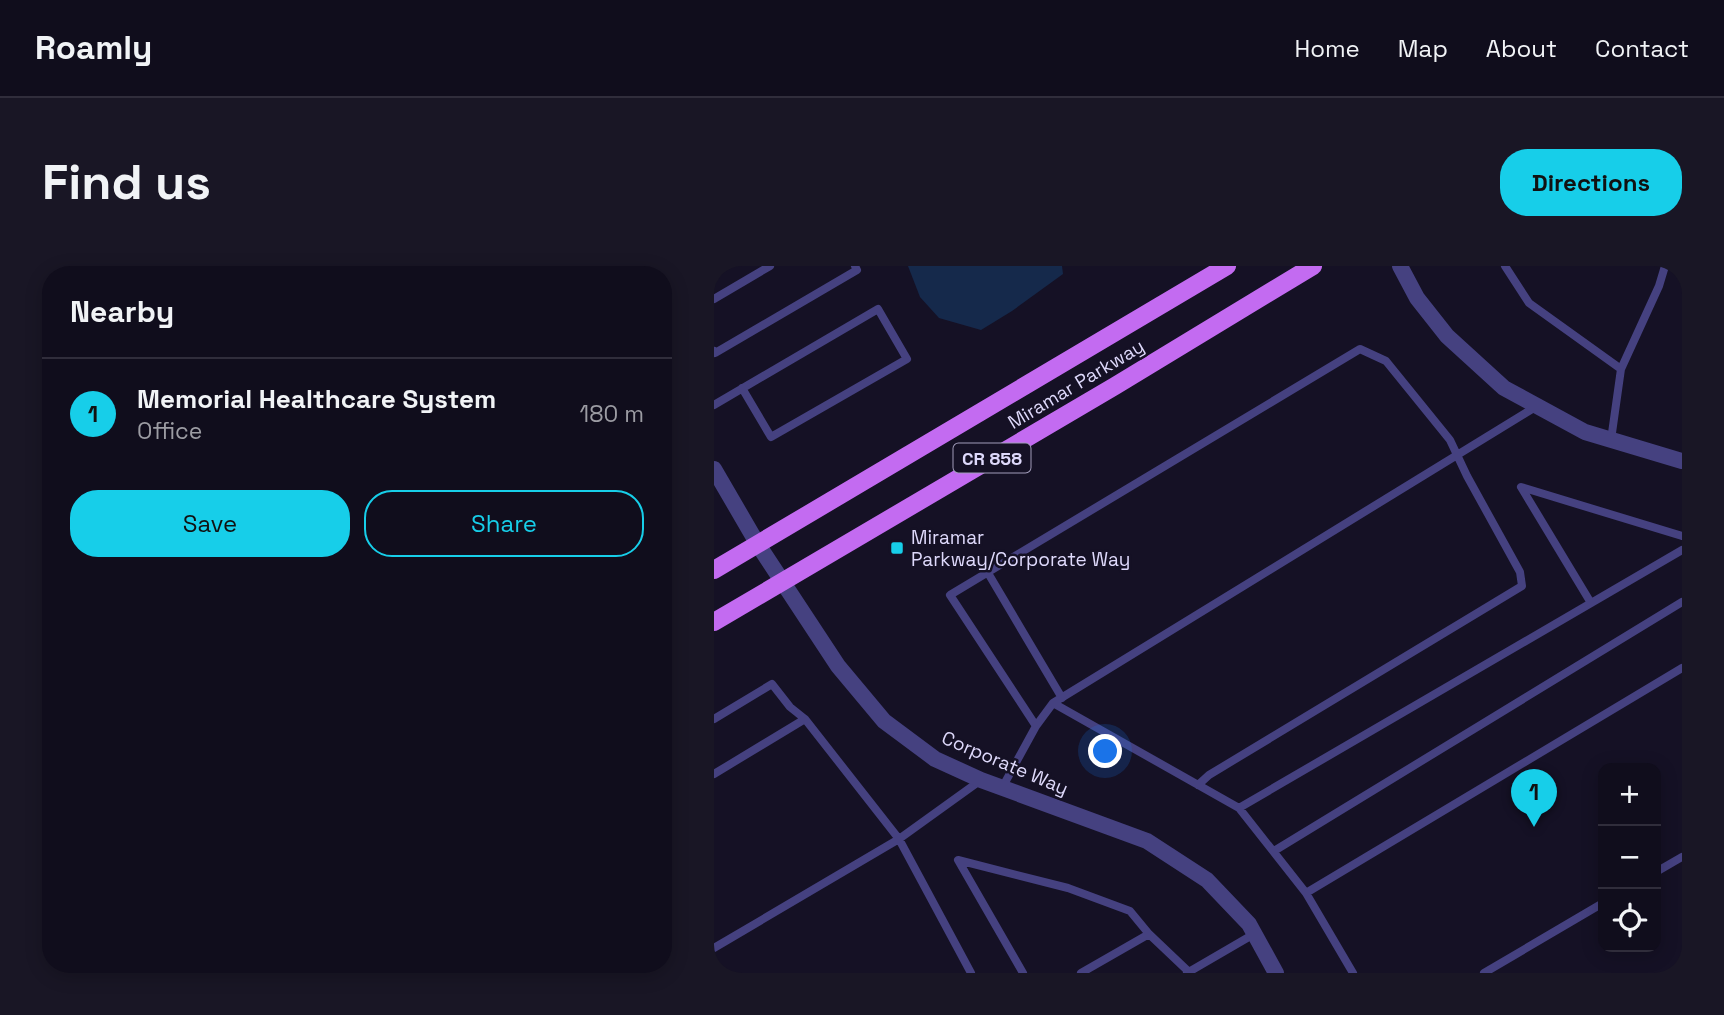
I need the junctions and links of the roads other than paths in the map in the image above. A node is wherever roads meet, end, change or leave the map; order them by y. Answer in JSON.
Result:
{"nodes":[{"id":1,"x":770,"y":266,"type":"edge"},
{"id":2,"x":855,"y":266,"type":"edge"},
{"id":3,"x":1227,"y":266,"type":"edge"},
{"id":4,"x":1313,"y":266,"type":"edge"},
{"id":5,"x":1400,"y":266,"type":"edge"},
{"id":6,"x":1505,"y":266,"type":"edge"},
{"id":7,"x":1665,"y":266,"type":"edge"},
{"id":8,"x":714,"y":299,"type":"edge"},
{"id":9,"x":714,"y":351,"type":"edge"},
{"id":10,"x":1621,"y":369,"type":"junction"},
{"id":11,"x":742,"y":388,"type":"junction"},
{"id":12,"x":714,"y":405,"type":"edge"},
{"id":13,"x":1536,"y":406,"type":"junction"},
{"id":14,"x":1611,"y":440,"type":"junction"},
{"id":15,"x":1456,"y":455,"type":"junction"},
{"id":16,"x":1682,"y":461,"type":"edge"},
{"id":17,"x":714,"y":469,"type":"edge"},
{"id":18,"x":1682,"y":536,"type":"edge"},
{"id":19,"x":758,"y":543,"type":"junction"},
{"id":20,"x":1682,"y":550,"type":"edge"},
{"id":21,"x":714,"y":569,"type":"edge"},
{"id":22,"x":988,"y":573,"type":"junction"},
{"id":23,"x":782,"y":582,"type":"junction"},
{"id":24,"x":1682,"y":601,"type":"edge"},
{"id":25,"x":1591,"y":603,"type":"junction"},
{"id":26,"x":714,"y":622,"type":"edge"},
{"id":27,"x":1682,"y":668,"type":"edge"},
{"id":28,"x":1062,"y":698,"type":"junction"},
{"id":29,"x":1054,"y":703,"type":"junction"},
{"id":30,"x":714,"y":719,"type":"edge"},
{"id":31,"x":806,"y":719,"type":"junction"},
{"id":32,"x":1036,"y":726,"type":"junction"},
{"id":33,"x":714,"y":774,"type":"edge"},
{"id":34,"x":981,"y":780,"type":"junction"},
{"id":35,"x":1198,"y":785,"type":"junction"},
{"id":36,"x":1002,"y":788,"type":"junction"},
{"id":37,"x":1239,"y":808,"type":"junction"},
{"id":38,"x":899,"y":839,"type":"junction"},
{"id":39,"x":1274,"y":851,"type":"junction"},
{"id":40,"x":1682,"y":857,"type":"edge"},
{"id":41,"x":1661,"y":869,"type":"edge"},
{"id":42,"x":1306,"y":893,"type":"junction"},
{"id":43,"x":1598,"y":906,"type":"edge"},
{"id":44,"x":1149,"y":934,"type":"junction"},
{"id":45,"x":1254,"y":934,"type":"junction"},
{"id":46,"x":714,"y":948,"type":"edge"},
{"id":47,"x":971,"y":973,"type":"edge"},
{"id":48,"x":1023,"y":973,"type":"edge"},
{"id":49,"x":1081,"y":973,"type":"edge"},
{"id":50,"x":1189,"y":973,"type":"edge"},
{"id":51,"x":1276,"y":973,"type":"edge"},
{"id":52,"x":1353,"y":973,"type":"edge"},
{"id":53,"x":1484,"y":973,"type":"edge"}],
"edges":[{"from":1,"to":8,"type":"lane"},
{"from":2,"to":9,"type":"lane"},
{"from":3,"to":19,"type":"main road","name":"Miramar Parkway","number":"CR 858"},
{"from":4,"to":23,"type":"main road","name":"Miramar Parkway","number":"CR 858"},
{"from":5,"to":13,"type":"street"},
{"from":6,"to":10,"type":"lane"},
{"from":7,"to":10,"type":"lane"},
{"from":10,"to":14,"type":"lane"},
{"from":11,"to":11,"type":"lane"},
{"from":11,"to":12,"type":"lane"},
{"from":13,"to":14,"type":"street"},
{"from":13,"to":15,"type":"lane"},
{"from":14,"to":16,"type":"street"},
{"from":15,"to":22,"type":"lane"},
{"from":15,"to":28,"type":"lane"},
{"from":15,"to":35,"type":"lane"},
{"from":17,"to":19,"type":"street","name":"Corporate Way"},
{"from":18,"to":25,"type":"lane"},
{"from":19,"to":21,"type":"main road","name":"Miramar Parkway","number":"CR 858"},
{"from":19,"to":23,"type":"street","name":"Corporate Way"},
{"from":20,"to":25,"type":"lane"},
{"from":22,"to":28,"type":"lane"},
{"from":22,"to":32,"type":"lane"},
{"from":23,"to":26,"type":"main road","name":"Miramar Parkway","number":"CR 858"},
{"from":23,"to":34,"type":"street","name":"Corporate Way"},
{"from":24,"to":39,"type":"lane"},
{"from":25,"to":37,"type":"lane"},
{"from":27,"to":42,"type":"lane"},
{"from":28,"to":29,"type":"lane"},
{"from":29,"to":32,"type":"lane"},
{"from":29,"to":35,"type":"lane"},
{"from":30,"to":31,"type":"lane"},
{"from":31,"to":33,"type":"lane"},
{"from":31,"to":38,"type":"lane"},
{"from":32,"to":36,"type":"lane"},
{"from":34,"to":36,"type":"street","name":"Corporate Way"},
{"from":34,"to":38,"type":"lane"},
{"from":35,"to":37,"type":"lane"},
{"from":36,"to":45,"type":"street","name":"Corporate Way"},
{"from":37,"to":39,"type":"lane"},
{"from":38,"to":46,"type":"lane"},
{"from":38,"to":47,"type":"lane"},
{"from":39,"to":42,"type":"lane"},
{"from":40,"to":41,"type":"lane"},
{"from":42,"to":52,"type":"lane"},
{"from":43,"to":53,"type":"lane"},
{"from":44,"to":48,"type":"lane"},
{"from":44,"to":49,"type":"lane"},
{"from":44,"to":50,"type":"lane"},
{"from":45,"to":50,"type":"lane"},
{"from":45,"to":51,"type":"street","name":"Corporate Way"}]}
